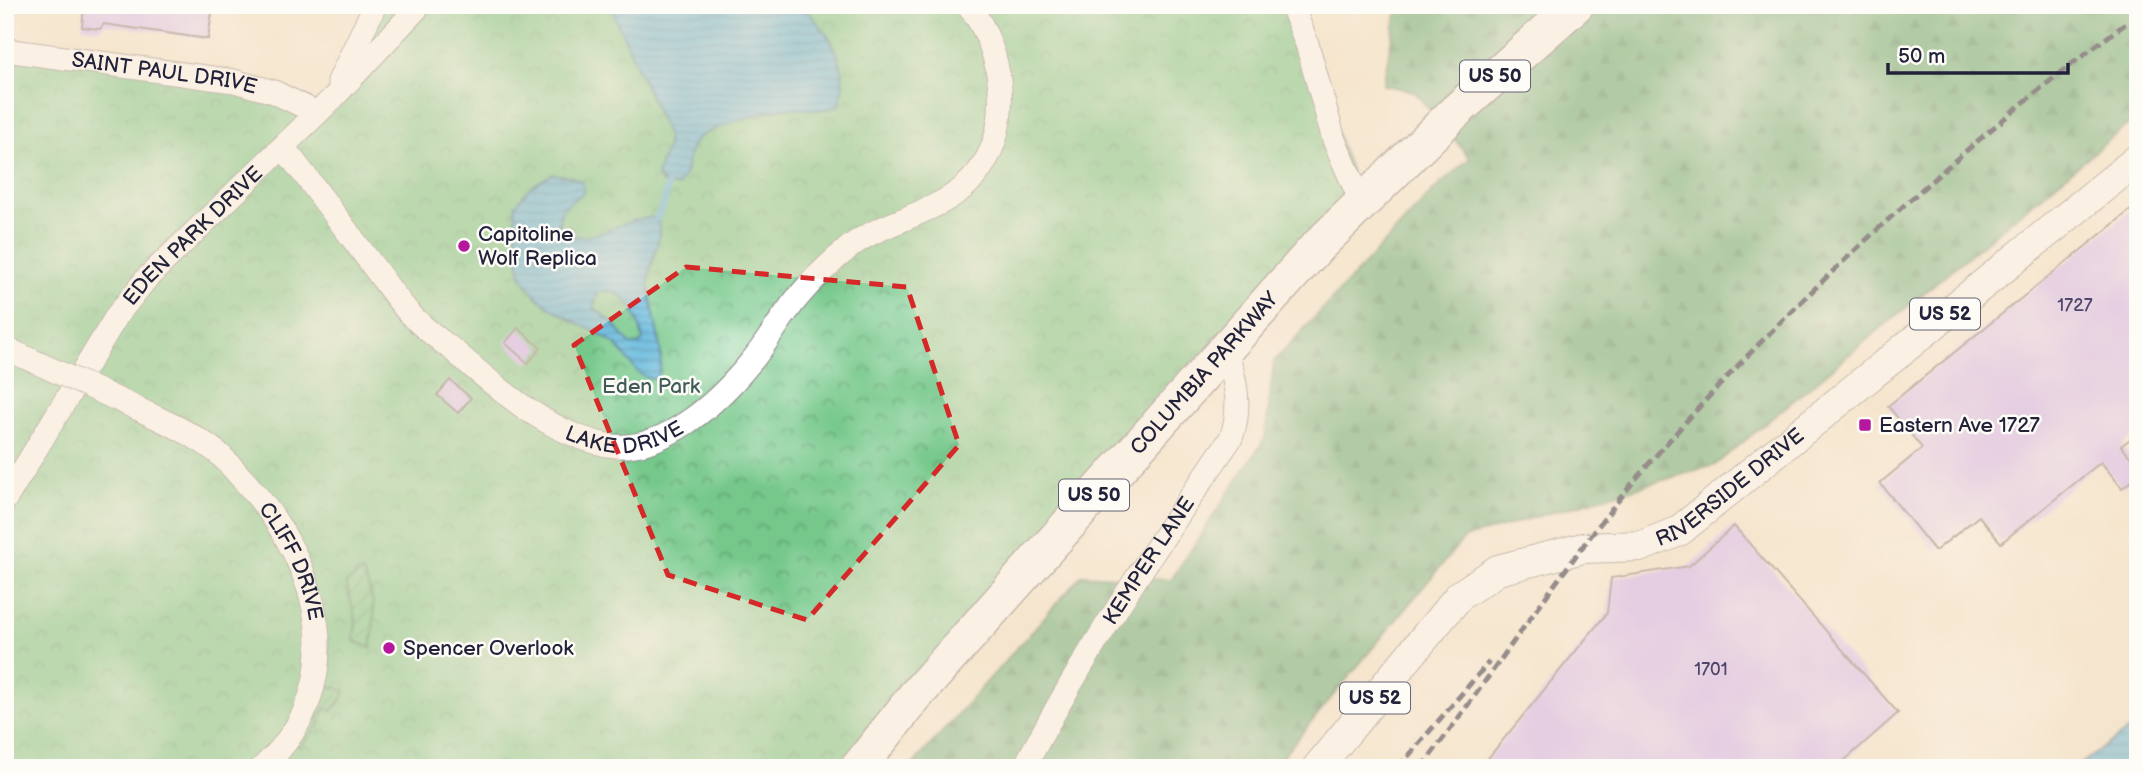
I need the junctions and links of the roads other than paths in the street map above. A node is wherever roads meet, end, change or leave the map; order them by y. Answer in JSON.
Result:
{"nodes":[{"id":1,"x":375,"y":5,"type":"edge"},
{"id":2,"x":419,"y":5,"type":"edge"},
{"id":3,"x":968,"y":5,"type":"edge"},
{"id":4,"x":1292,"y":5,"type":"edge"},
{"id":5,"x":1576,"y":5,"type":"edge"},
{"id":6,"x":5,"y":50,"type":"edge"},
{"id":7,"x":325,"y":105,"type":"junction"},
{"id":8,"x":283,"y":147,"type":"junction"},
{"id":9,"x":2138,"y":159,"type":"edge"},
{"id":10,"x":1362,"y":204,"type":"junction"},
{"id":11,"x":6,"y":348,"type":"edge"},
{"id":12,"x":1225,"y":349,"type":"junction"},
{"id":13,"x":5,"y":500,"type":"edge"},
{"id":14,"x":262,"y":768,"type":"edge"},
{"id":15,"x":858,"y":768,"type":"edge"},
{"id":16,"x":1024,"y":768,"type":"edge"},
{"id":17,"x":1317,"y":768,"type":"edge"}],
"edges":[{"from":1,"to":7,"type":"street"},
{"from":2,"to":7,"type":"street","name":"EDEN PARK DRIVE"},
{"from":3,"to":8,"type":"street","name":"LAKE DRIVE"},
{"from":4,"to":10,"type":"street"},
{"from":5,"to":10,"type":"highway","name":"COLUMBIA PARKWAY","number":"US 50"},
{"from":6,"to":7,"type":"street","name":"SAINT PAUL DRIVE"},
{"from":7,"to":8,"type":"street","name":"EDEN PARK DRIVE"},
{"from":8,"to":13,"type":"street","name":"EDEN PARK DRIVE"},
{"from":9,"to":17,"type":"main road","name":"RIVERSIDE DRIVE","number":"US 52"},
{"from":10,"to":12,"type":"highway","name":"COLUMBIA PARKWAY","number":"US 50"},
{"from":11,"to":14,"type":"street","name":"CLIFF DRIVE","bridge":true},
{"from":12,"to":15,"type":"highway","name":"COLUMBIA PARKWAY","number":"US 50"},
{"from":12,"to":16,"type":"street","name":"KEMPER LANE"}]}
